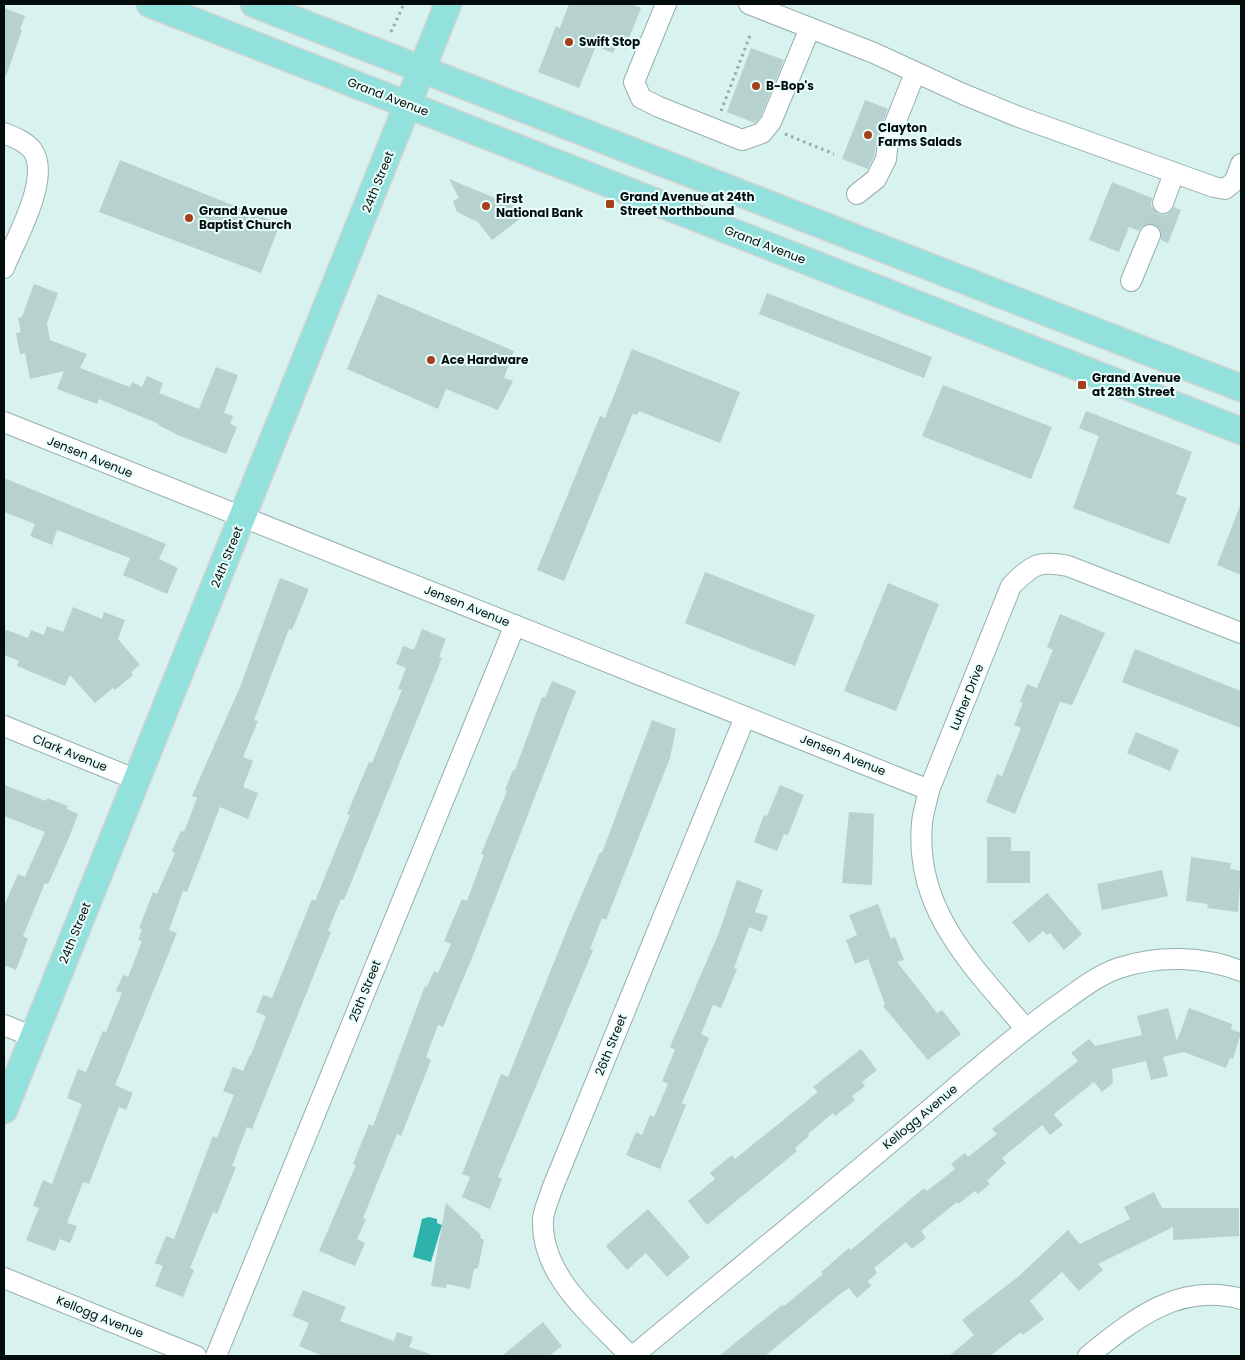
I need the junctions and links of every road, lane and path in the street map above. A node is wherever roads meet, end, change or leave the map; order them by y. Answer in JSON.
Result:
{"nodes":[{"id":1,"x":150,"y":4,"type":"edge"},
{"id":2,"x":254,"y":4,"type":"edge"},
{"id":3,"x":404,"y":4,"type":"edge"},
{"id":4,"x":448,"y":4,"type":"edge"},
{"id":5,"x":666,"y":4,"type":"edge"},
{"id":6,"x":749,"y":4,"type":"edge"},
{"id":7,"x":810,"y":28,"type":"junction"},
{"id":8,"x":391,"y":32,"type":"dead end"},
{"id":9,"x":751,"y":33,"type":"dead end"},
{"id":10,"x":422,"y":69,"type":"junction"},
{"id":11,"x":916,"y":72,"type":"junction"},
{"id":12,"x":408,"y":105,"type":"junction"},
{"id":13,"x":714,"y":130,"type":"junction"},
{"id":14,"x":763,"y":131,"type":"junction"},
{"id":15,"x":4,"y":133,"type":"edge"},
{"id":16,"x":834,"y":154,"type":"dead end"},
{"id":17,"x":1241,"y":164,"type":"edge"},
{"id":18,"x":1174,"y":174,"type":"junction"},
{"id":19,"x":857,"y":194,"type":"dead end"},
{"id":20,"x":1163,"y":203,"type":"tunnel mouth"},
{"id":21,"x":1150,"y":235,"type":"tunnel mouth"},
{"id":22,"x":4,"y":268,"type":"edge"},
{"id":23,"x":1131,"y":281,"type":"dead end"},
{"id":24,"x":1241,"y":388,"type":"edge"},
{"id":25,"x":4,"y":422,"type":"edge"},
{"id":26,"x":1241,"y":431,"type":"edge"},
{"id":27,"x":243,"y":517,"type":"junction"},
{"id":28,"x":515,"y":625,"type":"junction"},
{"id":29,"x":1241,"y":633,"type":"edge"},
{"id":30,"x":745,"y":717,"type":"junction"},
{"id":31,"x":4,"y":726,"type":"edge"},
{"id":32,"x":137,"y":780,"type":"junction"},
{"id":33,"x":929,"y":790,"type":"junction"},
{"id":34,"x":1241,"y":971,"type":"edge"},
{"id":35,"x":4,"y":1025,"type":"edge"},
{"id":36,"x":1026,"y":1028,"type":"junction"},
{"id":37,"x":33,"y":1037,"type":"junction"},
{"id":38,"x":4,"y":1110,"type":"edge"},
{"id":39,"x":4,"y":1278,"type":"edge"},
{"id":40,"x":1241,"y":1300,"type":"edge"},
{"id":41,"x":196,"y":1356,"type":"edge"},
{"id":42,"x":216,"y":1356,"type":"edge"},
{"id":43,"x":631,"y":1356,"type":"edge"},
{"id":44,"x":1088,"y":1356,"type":"edge"}],
"edges":[{"from":1,"to":12,"type":"main road","name":"Grand Avenue"},
{"from":2,"to":10,"type":"main road"},
{"from":3,"to":8,"type":"path"},
{"from":4,"to":10,"type":"main road","name":"24th Street"},
{"from":5,"to":13,"type":"street"},
{"from":6,"to":7,"type":"street"},
{"from":7,"to":11,"type":"street"},
{"from":7,"to":14,"type":"street"},
{"from":9,"to":13,"type":"path"},
{"from":10,"to":12,"type":"main road","name":"24th Street"},
{"from":10,"to":24,"type":"main road"},
{"from":11,"to":18,"type":"street"},
{"from":11,"to":19,"type":"street"},
{"from":12,"to":26,"type":"main road","name":"Grand Avenue"},
{"from":12,"to":27,"type":"main road","name":"24th Street"},
{"from":13,"to":14,"type":"street"},
{"from":14,"to":16,"type":"path"},
{"from":15,"to":22,"type":"street"},
{"from":17,"to":18,"type":"street"},
{"from":18,"to":20,"type":"street"},
{"from":21,"to":23,"type":"street"},
{"from":25,"to":27,"type":"street","name":"Jensen Avenue"},
{"from":27,"to":28,"type":"street","name":"Jensen Avenue"},
{"from":27,"to":32,"type":"main road","name":"24th Street"},
{"from":28,"to":30,"type":"street","name":"Jensen Avenue"},
{"from":28,"to":42,"type":"street","name":"25th Street"},
{"from":29,"to":33,"type":"street","name":"Luther Drive"},
{"from":30,"to":33,"type":"street","name":"Jensen Avenue"},
{"from":30,"to":43,"type":"street","name":"26th Street"},
{"from":31,"to":32,"type":"street","name":"Clark Avenue"},
{"from":32,"to":37,"type":"main road","name":"24th Street"},
{"from":33,"to":36,"type":"street","name":"Luther Drive"},
{"from":34,"to":36,"type":"street","name":"Kellogg Avenue"},
{"from":35,"to":37,"type":"street"},
{"from":36,"to":43,"type":"street","name":"Kellogg Avenue"},
{"from":37,"to":38,"type":"main road","name":"24th Street"},
{"from":39,"to":41,"type":"street","name":"Kellogg Avenue"},
{"from":40,"to":44,"type":"street"}]}
